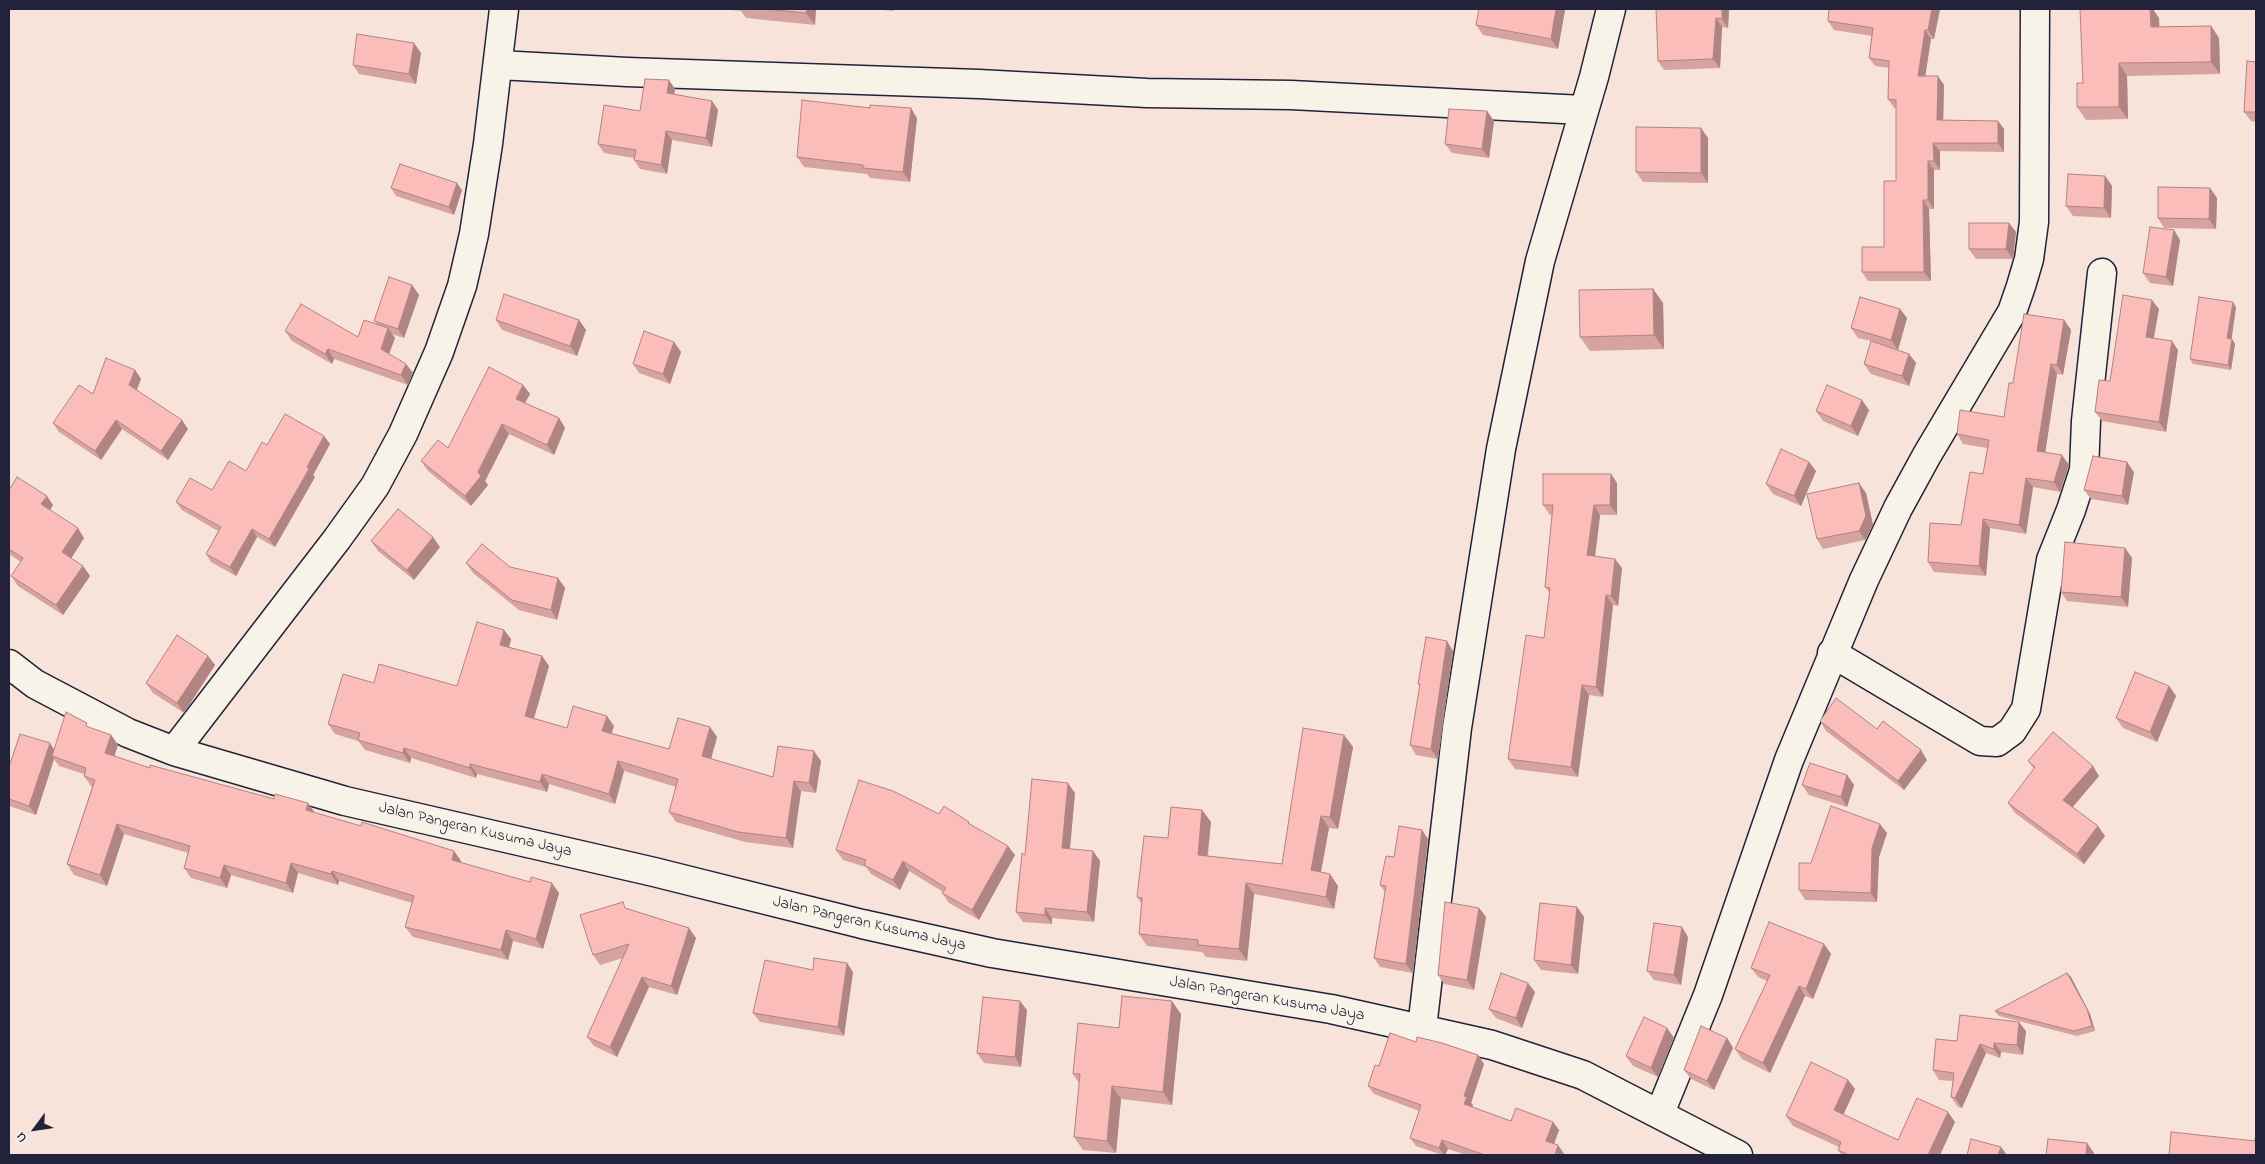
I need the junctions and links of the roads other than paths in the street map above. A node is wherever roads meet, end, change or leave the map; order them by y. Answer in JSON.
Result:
{"nodes":[{"id":1,"x":504,"y":9,"type":"edge"},
{"id":2,"x":1611,"y":9,"type":"edge"},
{"id":3,"x":2035,"y":9,"type":"edge"},
{"id":4,"x":499,"y":65,"type":"junction"},
{"id":5,"x":1584,"y":110,"type":"junction"},
{"id":6,"x":2102,"y":273,"type":"dead end"},
{"id":7,"x":1832,"y":653,"type":"junction"},
{"id":8,"x":9,"y":664,"type":"edge"},
{"id":9,"x":174,"y":751,"type":"junction"},
{"id":10,"x":1422,"y":1028,"type":"junction"},
{"id":11,"x":1660,"y":1113,"type":"junction"},
{"id":12,"x":1738,"y":1155,"type":"edge"}],
"edges":[{"from":1,"to":4,"type":"street"},
{"from":2,"to":5,"type":"street"},
{"from":3,"to":7,"type":"street"},
{"from":4,"to":5,"type":"street"},
{"from":4,"to":9,"type":"street"},
{"from":5,"to":10,"type":"street"},
{"from":6,"to":7,"type":"street"},
{"from":7,"to":11,"type":"street"},
{"from":8,"to":9,"type":"street","name":"Jalan Pangeran Kusuma Jaya"},
{"from":9,"to":10,"type":"street","name":"Jalan Pangeran Kusuma Jaya"},
{"from":10,"to":11,"type":"street","name":"Jalan Pangeran Kusuma Jaya"},
{"from":11,"to":12,"type":"street","name":"Jalan Pangeran Kusuma Jaya"}]}
